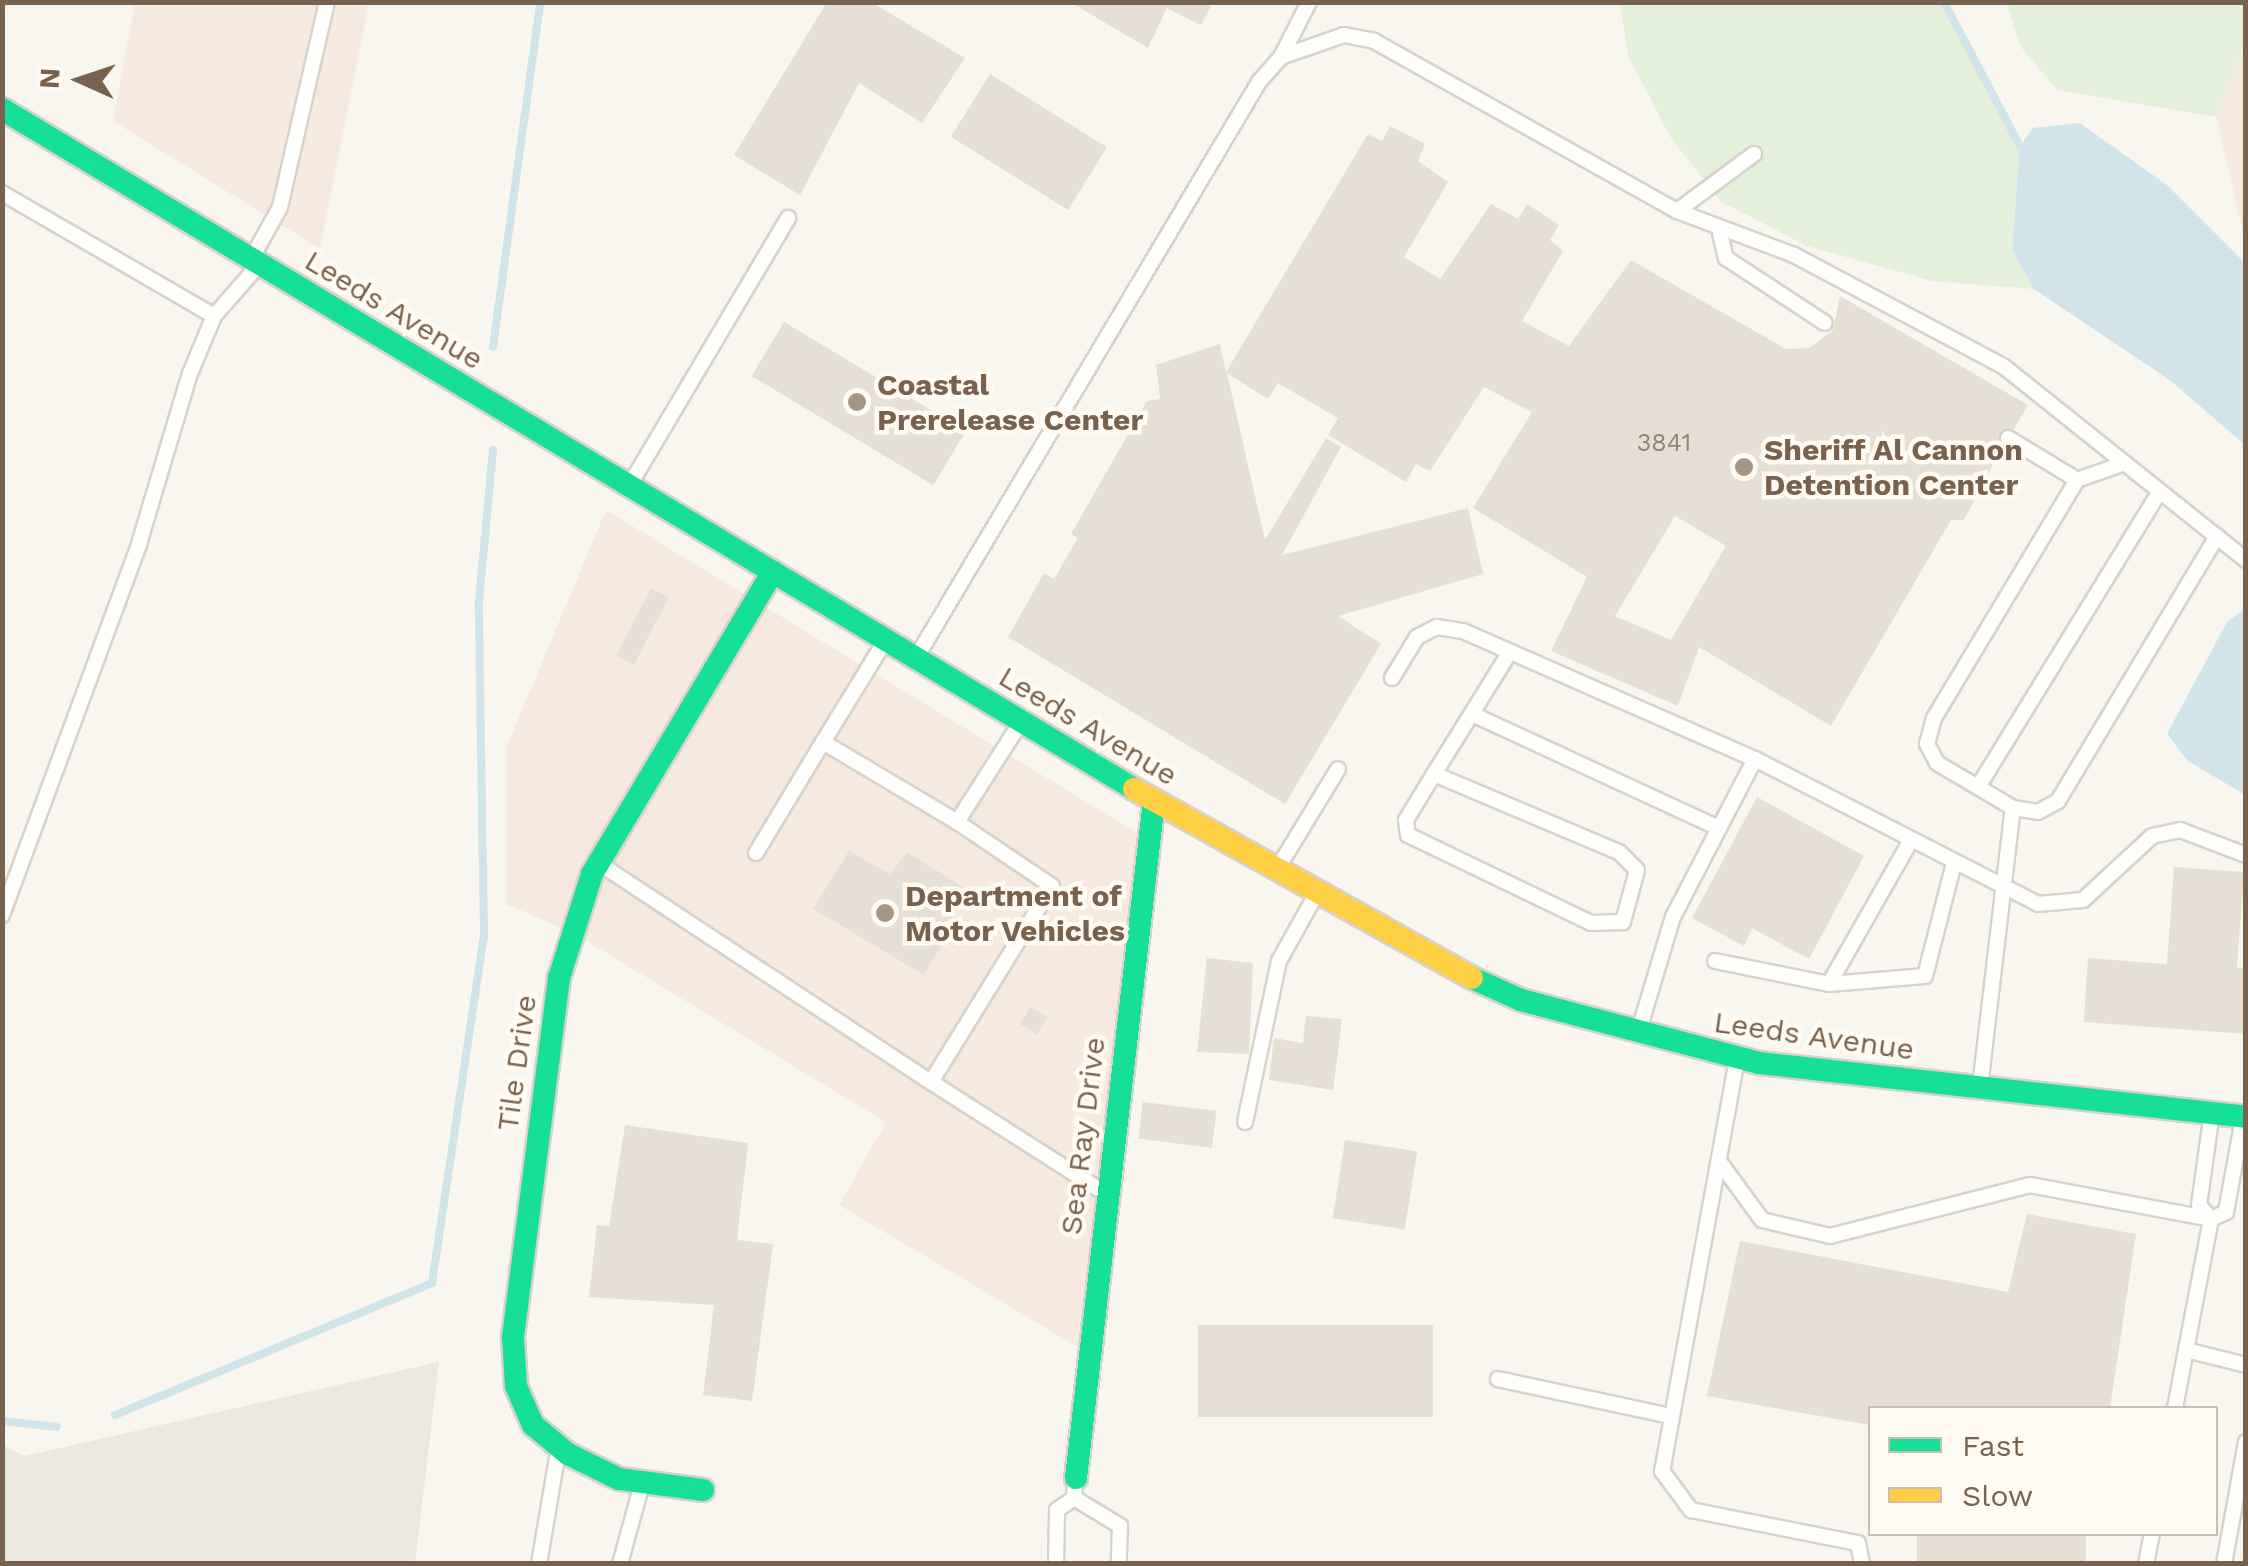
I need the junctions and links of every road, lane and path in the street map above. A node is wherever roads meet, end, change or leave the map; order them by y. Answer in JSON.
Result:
{"nodes":[{"id":1,"x":327,"y":2,"type":"edge"},
{"id":2,"x":1309,"y":2,"type":"edge"},
{"id":3,"x":1280,"y":58,"type":"junction"},
{"id":4,"x":2,"y":110,"type":"edge"},
{"id":5,"x":1754,"y":154,"type":"dead end"},
{"id":6,"x":2,"y":193,"type":"edge"},
{"id":7,"x":1678,"y":210,"type":"junction"},
{"id":8,"x":788,"y":218,"type":"dead end"},
{"id":9,"x":1720,"y":233,"type":"junction"},
{"id":10,"x":255,"y":261,"type":"junction"},
{"id":11,"x":214,"y":316,"type":"junction"},
{"id":12,"x":1825,"y":323,"type":"dead end"},
{"id":13,"x":2008,"y":438,"type":"dead end"},
{"id":14,"x":2124,"y":463,"type":"junction"},
{"id":15,"x":2077,"y":480,"type":"junction"},
{"id":16,"x":629,"y":486,"type":"junction"},
{"id":17,"x":2160,"y":491,"type":"junction"},
{"id":18,"x":2217,"y":536,"type":"junction"},
{"id":19,"x":2246,"y":560,"type":"edge"},
{"id":20,"x":772,"y":572,"type":"junction"},
{"id":21,"x":886,"y":640,"type":"junction"},
{"id":22,"x":1510,"y":652,"type":"junction"},
{"id":23,"x":916,"y":658,"type":"junction"},
{"id":24,"x":1392,"y":678,"type":"dead end"},
{"id":25,"x":1472,"y":714,"type":"junction"},
{"id":26,"x":1021,"y":721,"type":"junction"},
{"id":27,"x":823,"y":742,"type":"junction"},
{"id":28,"x":1755,"y":759,"type":"junction"},
{"id":29,"x":1338,"y":769,"type":"dead end"},
{"id":30,"x":1434,"y":774,"type":"junction"},
{"id":31,"x":1978,"y":787,"type":"junction"},
{"id":32,"x":1154,"y":801,"type":"junction"},
{"id":33,"x":2013,"y":808,"type":"junction"},
{"id":34,"x":957,"y":822,"type":"junction"},
{"id":35,"x":1719,"y":828,"type":"junction"},
{"id":36,"x":1911,"y":840,"type":"junction"},
{"id":37,"x":756,"y":853,"type":"dead end"},
{"id":38,"x":2246,"y":855,"type":"edge"},
{"id":39,"x":599,"y":863,"type":"junction"},
{"id":40,"x":1954,"y":863,"type":"junction"},
{"id":41,"x":1276,"y":872,"type":"junction"},
{"id":42,"x":2004,"y":890,"type":"junction"},
{"id":43,"x":1316,"y":895,"type":"junction"},
{"id":44,"x":2,"y":914,"type":"edge"},
{"id":45,"x":1714,"y":960,"type":"dead end"},
{"id":46,"x":1829,"y":984,"type":"junction"},
{"id":47,"x":1637,"y":1038,"type":"junction"},
{"id":48,"x":1737,"y":1058,"type":"junction"},
{"id":49,"x":931,"y":1082,"type":"junction"},
{"id":50,"x":1980,"y":1087,"type":"junction"},
{"id":51,"x":2212,"y":1113,"type":"junction"},
{"id":52,"x":2244,"y":1117,"type":"edge"},
{"id":53,"x":1245,"y":1122,"type":"dead end"},
{"id":54,"x":1721,"y":1164,"type":"junction"},
{"id":55,"x":1107,"y":1194,"type":"junction"},
{"id":56,"x":2211,"y":1219,"type":"junction"},
{"id":57,"x":2186,"y":1350,"type":"junction"},
{"id":58,"x":2246,"y":1365,"type":"edge"},
{"id":59,"x":1498,"y":1379,"type":"dead end"},
{"id":60,"x":2175,"y":1406,"type":"edge"},
{"id":61,"x":1670,"y":1416,"type":"junction"},
{"id":62,"x":2246,"y":1442,"type":"edge"},
{"id":63,"x":559,"y":1447,"type":"junction"},
{"id":64,"x":642,"y":1482,"type":"junction"},
{"id":65,"x":1075,"y":1488,"type":"junction"},
{"id":66,"x":702,"y":1490,"type":"dead end"},
{"id":67,"x":2152,"y":1536,"type":"edge"},
{"id":68,"x":623,"y":1563,"type":"edge"},
{"id":69,"x":540,"y":1564,"type":"edge"},
{"id":70,"x":1056,"y":1564,"type":"edge"},
{"id":71,"x":1120,"y":1564,"type":"edge"},
{"id":72,"x":1862,"y":1564,"type":"edge"},
{"id":73,"x":2146,"y":1564,"type":"edge"},
{"id":74,"x":2224,"y":1564,"type":"edge"}],
"edges":[{"from":1,"to":10,"type":"lane"},
{"from":2,"to":3,"type":"lane"},
{"from":3,"to":7,"type":"lane"},
{"from":3,"to":23,"type":"lane"},
{"from":4,"to":10,"type":"street","name":"Leeds Avenue"},
{"from":5,"to":7,"type":"lane"},
{"from":6,"to":11,"type":"lane"},
{"from":7,"to":9,"type":"lane"},
{"from":8,"to":16,"type":"lane"},
{"from":9,"to":12,"type":"lane"},
{"from":9,"to":14,"type":"lane"},
{"from":10,"to":11,"type":"lane"},
{"from":10,"to":16,"type":"street","name":"Leeds Avenue"},
{"from":11,"to":44,"type":"lane"},
{"from":13,"to":15,"type":"lane"},
{"from":14,"to":15,"type":"lane"},
{"from":14,"to":17,"type":"lane"},
{"from":15,"to":31,"type":"lane"},
{"from":16,"to":20,"type":"street","name":"Leeds Avenue"},
{"from":17,"to":18,"type":"lane"},
{"from":17,"to":31,"type":"lane"},
{"from":18,"to":19,"type":"lane"},
{"from":18,"to":33,"type":"lane"},
{"from":20,"to":21,"type":"street","name":"Leeds Avenue"},
{"from":20,"to":39,"type":"street","name":"Tile Drive"},
{"from":21,"to":23,"type":"street","name":"Leeds Avenue"},
{"from":21,"to":27,"type":"lane"},
{"from":22,"to":24,"type":"lane"},
{"from":22,"to":25,"type":"lane"},
{"from":22,"to":28,"type":"lane"},
{"from":23,"to":26,"type":"street","name":"Leeds Avenue"},
{"from":25,"to":30,"type":"lane"},
{"from":25,"to":35,"type":"lane"},
{"from":26,"to":32,"type":"street","name":"Leeds Avenue"},
{"from":26,"to":34,"type":"lane"},
{"from":27,"to":34,"type":"lane"},
{"from":27,"to":37,"type":"lane"},
{"from":28,"to":35,"type":"lane"},
{"from":28,"to":36,"type":"lane"},
{"from":29,"to":41,"type":"lane"},
{"from":30,"to":30,"type":"lane"},
{"from":31,"to":33,"type":"lane"},
{"from":32,"to":41,"type":"street","name":"Leeds Avenue"},
{"from":32,"to":55,"type":"street","name":"Sea Ray Drive"},
{"from":33,"to":42,"type":"lane"},
{"from":34,"to":49,"type":"lane"},
{"from":35,"to":47,"type":"lane"},
{"from":36,"to":40,"type":"lane"},
{"from":36,"to":46,"type":"lane"},
{"from":38,"to":42,"type":"lane"},
{"from":39,"to":49,"type":"lane"},
{"from":39,"to":63,"type":"street","name":"Tile Drive"},
{"from":40,"to":42,"type":"lane"},
{"from":40,"to":46,"type":"lane"},
{"from":41,"to":43,"type":"street","name":"Leeds Avenue"},
{"from":42,"to":50,"type":"lane"},
{"from":43,"to":47,"type":"street","name":"Leeds Avenue"},
{"from":43,"to":53,"type":"lane"},
{"from":45,"to":46,"type":"lane"},
{"from":47,"to":48,"type":"street","name":"Leeds Avenue"},
{"from":48,"to":50,"type":"street","name":"Leeds Avenue"},
{"from":48,"to":54,"type":"lane"},
{"from":49,"to":55,"type":"lane"},
{"from":50,"to":51,"type":"street","name":"Leeds Avenue"},
{"from":51,"to":52,"type":"street","name":"Leeds Avenue"},
{"from":51,"to":56,"type":"lane"},
{"from":52,"to":56,"type":"lane"},
{"from":54,"to":56,"type":"lane"},
{"from":54,"to":61,"type":"lane"},
{"from":55,"to":65,"type":"street","name":"Sea Ray Drive"},
{"from":56,"to":57,"type":"lane"},
{"from":57,"to":58,"type":"lane"},
{"from":57,"to":60,"type":"lane"},
{"from":59,"to":61,"type":"lane"},
{"from":61,"to":72,"type":"lane"},
{"from":62,"to":74,"type":"lane"},
{"from":63,"to":64,"type":"street","name":"Tile Drive"},
{"from":63,"to":69,"type":"lane"},
{"from":64,"to":66,"type":"street","name":"Tile Drive"},
{"from":64,"to":68,"type":"lane"},
{"from":65,"to":70,"type":"lane"},
{"from":65,"to":71,"type":"lane"},
{"from":67,"to":73,"type":"lane"}]}
